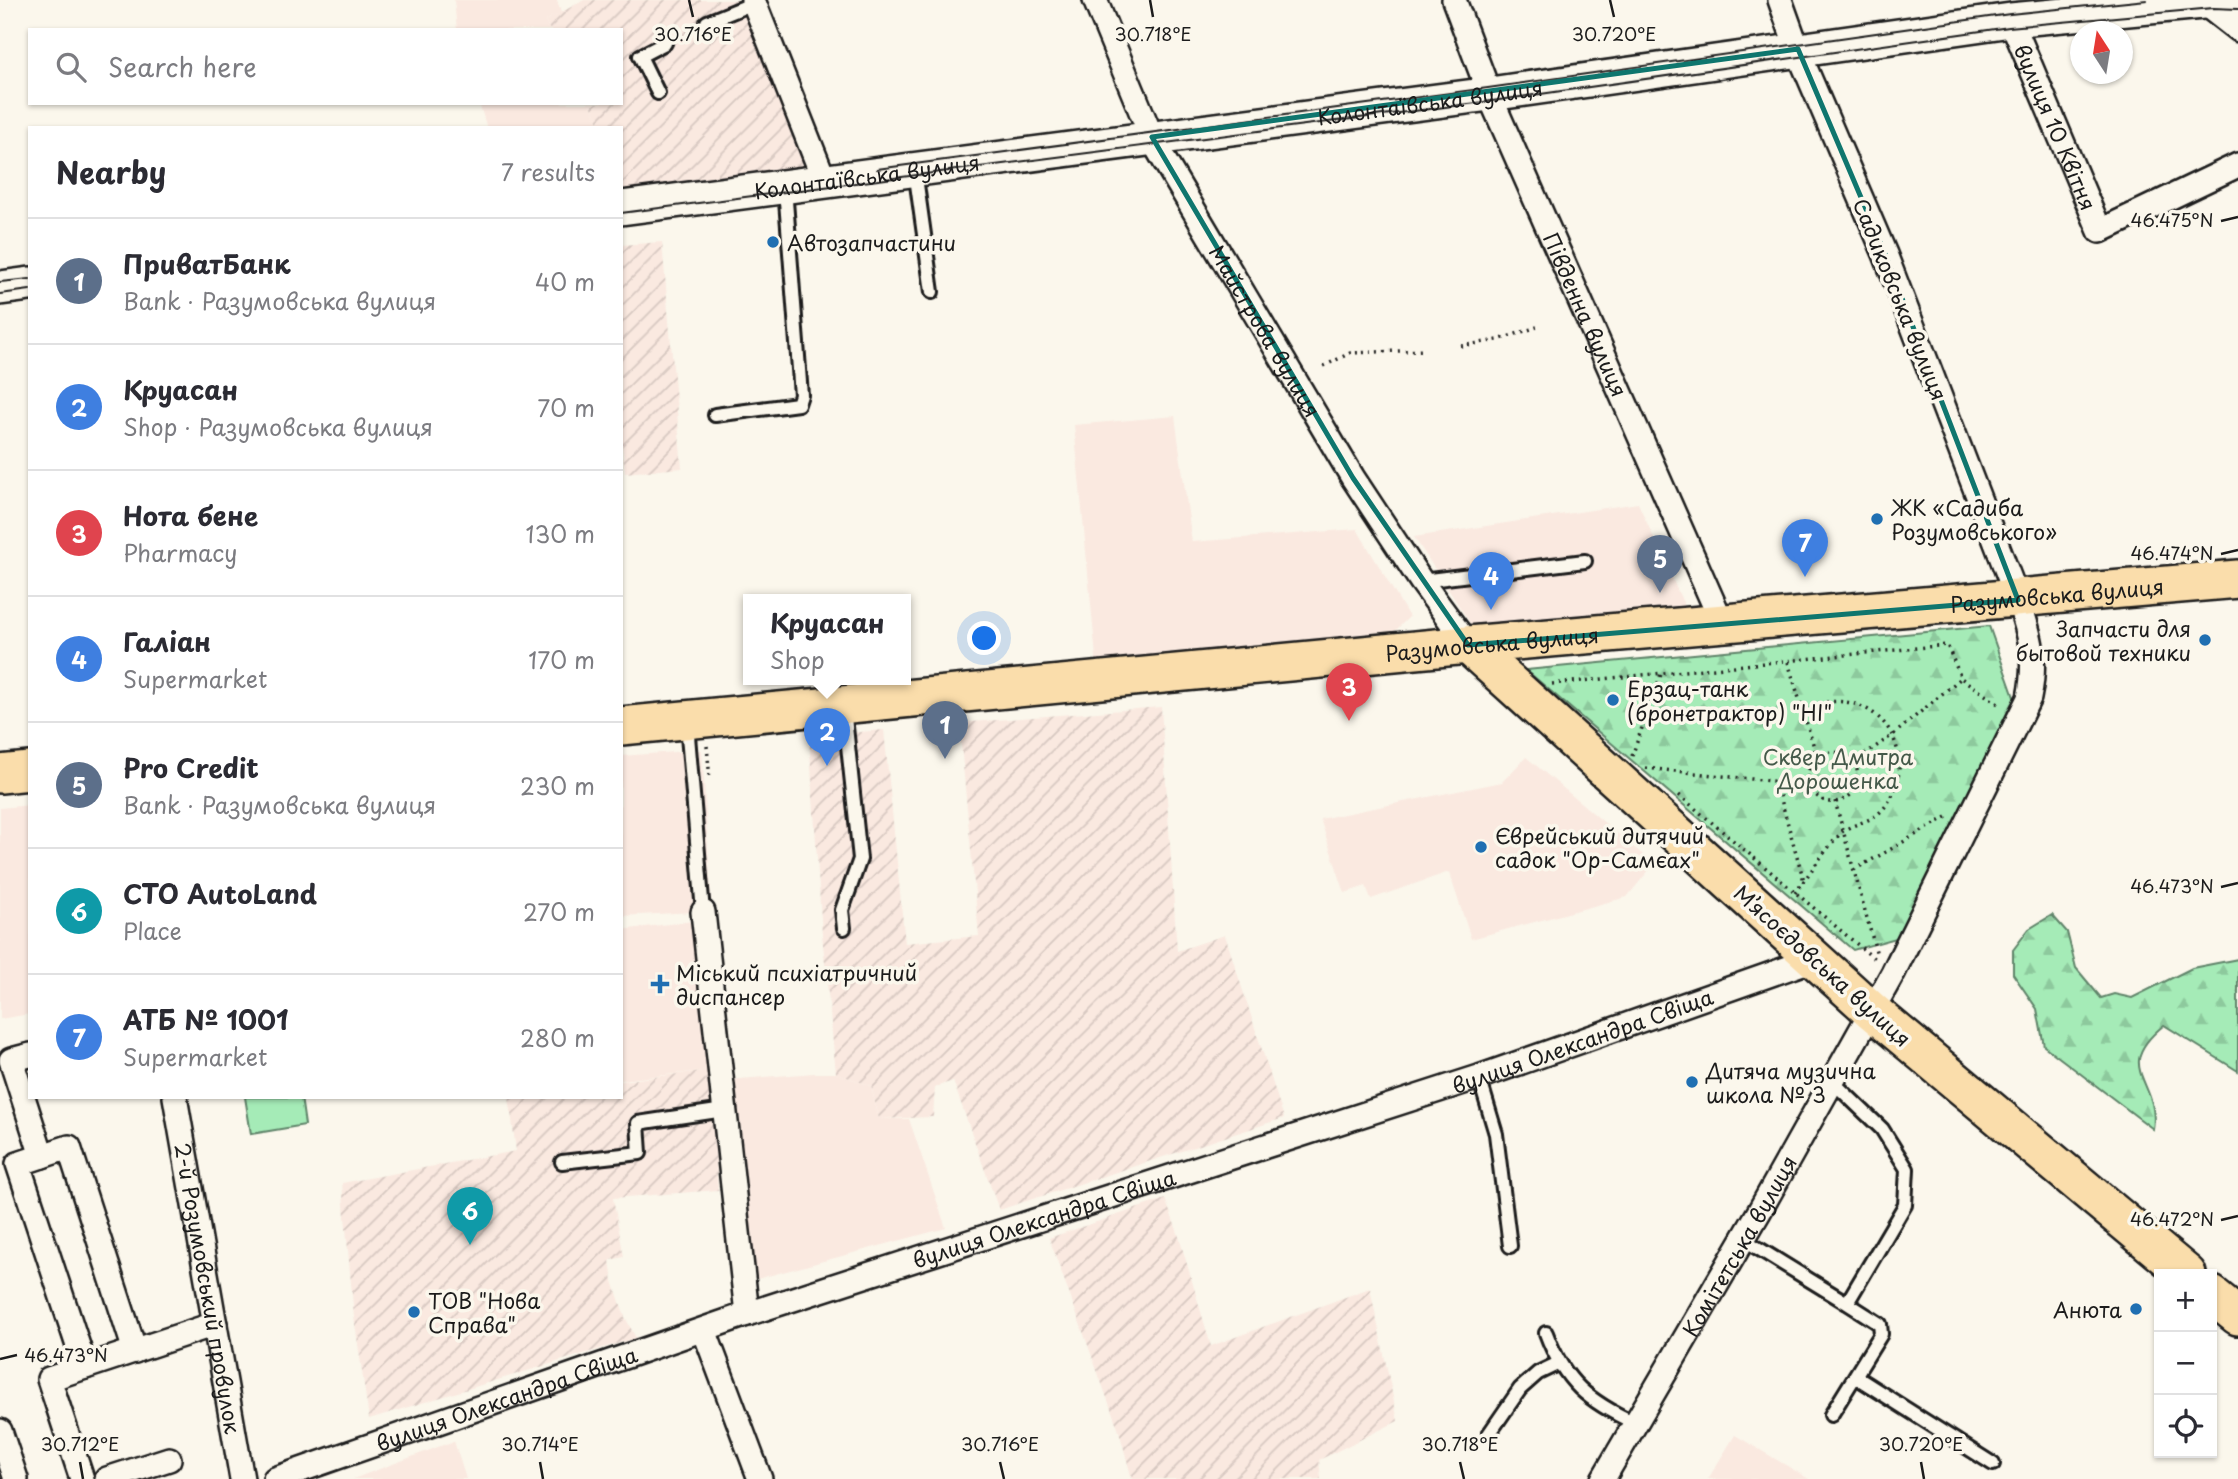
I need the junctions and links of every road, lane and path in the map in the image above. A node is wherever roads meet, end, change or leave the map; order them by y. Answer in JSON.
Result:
{"nodes":[{"id":1,"x":1094,"y":0,"type":"edge"},
{"id":2,"x":1454,"y":0,"type":"edge"},
{"id":3,"x":1780,"y":0,"type":"edge"},
{"id":4,"x":753,"y":1,"type":"edge"},
{"id":5,"x":2201,"y":1,"type":"edge"},
{"id":6,"x":2238,"y":2,"type":"edge"},
{"id":7,"x":2011,"y":20,"type":"junction"},
{"id":8,"x":707,"y":22,"type":"dead end"},
{"id":9,"x":2238,"y":30,"type":"edge"},
{"id":10,"x":665,"y":43,"type":"dead end"},
{"id":11,"x":1798,"y":49,"type":"junction"},
{"id":12,"x":658,"y":93,"type":"dead end"},
{"id":13,"x":1490,"y":94,"type":"junction"},
{"id":14,"x":1152,"y":137,"type":"junction"},
{"id":15,"x":2238,"y":165,"type":"edge"},
{"id":16,"x":915,"y":170,"type":"junction"},
{"id":17,"x":825,"y":182,"type":"junction"},
{"id":18,"x":785,"y":187,"type":"junction"},
{"id":19,"x":623,"y":208,"type":"edge"},
{"id":20,"x":28,"y":284,"type":"edge"},
{"id":21,"x":0,"y":288,"type":"edge"},
{"id":22,"x":932,"y":292,"type":"dead end"},
{"id":23,"x":1536,"y":327,"type":"dead end"},
{"id":24,"x":1461,"y":346,"type":"dead end"},
{"id":25,"x":1425,"y":350,"type":"dead end"},
{"id":26,"x":1324,"y":366,"type":"dead end"},
{"id":27,"x":715,"y":415,"type":"dead end"},
{"id":28,"x":1585,"y":561,"type":"dead end"},
{"id":29,"x":2238,"y":579,"type":"edge"},
{"id":30,"x":1420,"y":581,"type":"junction"},
{"id":31,"x":2018,"y":600,"type":"junction"},
{"id":32,"x":1723,"y":625,"type":"junction"},
{"id":33,"x":1468,"y":645,"type":"junction"},
{"id":34,"x":1788,"y":662,"type":"junction"},
{"id":35,"x":1661,"y":674,"type":"junction"},
{"id":36,"x":1961,"y":678,"type":"junction"},
{"id":37,"x":1555,"y":692,"type":"dead end"},
{"id":38,"x":844,"y":707,"type":"junction"},
{"id":39,"x":2002,"y":707,"type":"dead end"},
{"id":40,"x":1802,"y":708,"type":"junction"},
{"id":41,"x":687,"y":721,"type":"junction"},
{"id":42,"x":623,"y":726,"type":"edge"},
{"id":43,"x":1893,"y":735,"type":"junction"},
{"id":44,"x":1622,"y":748,"type":"dead end"},
{"id":45,"x":1632,"y":756,"type":"junction"},
{"id":46,"x":1817,"y":757,"type":"junction"},
{"id":47,"x":1853,"y":762,"type":"junction"},
{"id":48,"x":1646,"y":768,"type":"junction"},
{"id":49,"x":28,"y":771,"type":"edge"},
{"id":50,"x":0,"y":774,"type":"edge"},
{"id":51,"x":1656,"y":777,"type":"dead end"},
{"id":52,"x":1776,"y":782,"type":"junction"},
{"id":53,"x":1809,"y":785,"type":"junction"},
{"id":54,"x":1678,"y":795,"type":"dead end"},
{"id":55,"x":1835,"y":801,"type":"junction"},
{"id":56,"x":1951,"y":814,"type":"dead end"},
{"id":57,"x":1843,"y":830,"type":"junction"},
{"id":58,"x":1854,"y":870,"type":"junction"},
{"id":59,"x":1804,"y":882,"type":"junction"},
{"id":60,"x":1795,"y":893,"type":"junction"},
{"id":61,"x":703,"y":912,"type":"joint"},
{"id":62,"x":844,"y":928,"type":"dead end"},
{"id":63,"x":1814,"y":959,"type":"junction"},
{"id":64,"x":1872,"y":1011,"type":"junction"},
{"id":65,"x":28,"y":1056,"type":"edge"},
{"id":66,"x":1479,"y":1077,"type":"junction"},
{"id":67,"x":1832,"y":1082,"type":"junction"},
{"id":68,"x":175,"y":1099,"type":"edge"},
{"id":69,"x":724,"y":1110,"type":"junction"},
{"id":70,"x":42,"y":1156,"type":"junction"},
{"id":71,"x":562,"y":1162,"type":"dead end"},
{"id":72,"x":1744,"y":1239,"type":"junction"},
{"id":73,"x":1510,"y":1245,"type":"dead end"},
{"id":74,"x":2181,"y":1269,"type":"edge"},
{"id":75,"x":2217,"y":1298,"type":"edge"},
{"id":76,"x":1847,"y":1303,"type":"junction"},
{"id":77,"x":747,"y":1314,"type":"junction"},
{"id":78,"x":2238,"y":1316,"type":"edge"},
{"id":79,"x":215,"y":1324,"type":"junction"},
{"id":80,"x":704,"y":1330,"type":"junction"},
{"id":81,"x":1546,"y":1333,"type":"dead end"},
{"id":82,"x":135,"y":1351,"type":"junction"},
{"id":83,"x":1559,"y":1363,"type":"junction"},
{"id":84,"x":85,"y":1367,"type":"junction"},
{"id":85,"x":1856,"y":1377,"type":"junction"},
{"id":86,"x":1832,"y":1415,"type":"dead end"},
{"id":87,"x":1635,"y":1423,"type":"junction"},
{"id":88,"x":0,"y":1431,"type":"edge"},
{"id":89,"x":1489,"y":1434,"type":"dead end"},
{"id":90,"x":169,"y":1460,"type":"dead end"},
{"id":91,"x":1993,"y":1464,"type":"dead end"},
{"id":92,"x":16,"y":1479,"type":"edge"},
{"id":93,"x":82,"y":1479,"type":"edge"},
{"id":94,"x":107,"y":1479,"type":"edge"},
{"id":95,"x":242,"y":1479,"type":"edge"},
{"id":96,"x":275,"y":1479,"type":"edge"},
{"id":97,"x":760,"y":1479,"type":"edge"},
{"id":98,"x":1603,"y":1479,"type":"edge"}],
"edges":[{"from":1,"to":14,"type":"street","name":"Майстрова вулиця"},
{"from":2,"to":13,"type":"street","name":"Південна вулиця"},
{"from":3,"to":11,"type":"street","name":"Садиковська вулиця"},
{"from":4,"to":8,"type":"lane"},
{"from":4,"to":17,"type":"street"},
{"from":5,"to":6,"type":"main road","name":"Колонтаївська вулиця"},
{"from":5,"to":7,"type":"main road","name":"Колонтаївська вулиця"},
{"from":5,"to":9,"type":"street"},
{"from":7,"to":11,"type":"main road","name":"Колонтаївська вулиця"},
{"from":7,"to":15,"type":"street","name":"вулиця 10 Квітня"},
{"from":10,"to":12,"type":"lane"},
{"from":11,"to":13,"type":"main road","name":"Колонтаївська вулиця"},
{"from":11,"to":31,"type":"street","name":"Садиковська вулиця"},
{"from":13,"to":14,"type":"main road","name":"Колонтаївська вулиця"},
{"from":13,"to":32,"type":"street","name":"Південна вулиця"},
{"from":14,"to":16,"type":"main road","name":"Колонтаївська вулиця"},
{"from":14,"to":30,"type":"street","name":"Майстрова вулиця"},
{"from":16,"to":17,"type":"main road","name":"Колонтаївська вулиця"},
{"from":16,"to":22,"type":"lane"},
{"from":17,"to":18,"type":"main road","name":"Колонтаївська вулиця"},
{"from":18,"to":19,"type":"main road","name":"Колонтаївська вулиця"},
{"from":18,"to":27,"type":"lane"},
{"from":20,"to":21,"type":"main road"},
{"from":23,"to":24,"type":"path"},
{"from":25,"to":26,"type":"path"},
{"from":28,"to":30,"type":"lane"},
{"from":29,"to":31,"type":"main road","name":"Разумовська вулиця"},
{"from":30,"to":33,"type":"street","name":"Майстрова вулиця"},
{"from":31,"to":32,"type":"main road","name":"Разумовська вулиця"},
{"from":31,"to":64,"type":"street"},
{"from":32,"to":33,"type":"main road","name":"Разумовська вулиця"},
{"from":33,"to":38,"type":"main road","name":"Разумовська вулиця"},
{"from":33,"to":63,"type":"main road","name":"Мʼясоєдовська вулиця"},
{"from":34,"to":35,"type":"path"},
{"from":34,"to":36,"type":"path"},
{"from":34,"to":40,"type":"path"},
{"from":35,"to":37,"type":"path"},
{"from":35,"to":45,"type":"path"},
{"from":36,"to":39,"type":"path"},
{"from":36,"to":43,"type":"path"},
{"from":38,"to":41,"type":"main road","name":"Разумовська вулиця"},
{"from":38,"to":62,"type":"lane"},
{"from":40,"to":43,"type":"path"},
{"from":40,"to":46,"type":"path"},
{"from":41,"to":42,"type":"main road","name":"Разумовська вулиця"},
{"from":41,"to":61,"type":"lane"},
{"from":43,"to":47,"type":"path"},
{"from":43,"to":57,"type":"path"},
{"from":44,"to":45,"type":"path"},
{"from":45,"to":48,"type":"path"},
{"from":46,"to":47,"type":"path"},
{"from":46,"to":53,"type":"path"},
{"from":47,"to":55,"type":"path"},
{"from":48,"to":51,"type":"path"},
{"from":48,"to":52,"type":"path"},
{"from":49,"to":50,"type":"main road"},
{"from":52,"to":53,"type":"path"},
{"from":52,"to":59,"type":"path"},
{"from":53,"to":55,"type":"path"},
{"from":54,"to":60,"type":"path"},
{"from":55,"to":57,"type":"path"},
{"from":56,"to":58,"type":"path"},
{"from":57,"to":58,"type":"path"},
{"from":57,"to":59,"type":"path"},
{"from":58,"to":60,"type":"path"},
{"from":59,"to":60,"type":"path"},
{"from":61,"to":69,"type":"street"},
{"from":63,"to":64,"type":"main road","name":"Мʼясоєдовська вулиця"},
{"from":63,"to":66,"type":"street","name":"вулиця Олександра Свіща"},
{"from":64,"to":67,"type":"street","name":"Комітетська вулиця"},
{"from":64,"to":74,"type":"main road","name":"Мʼясоєдовська вулиця"},
{"from":65,"to":70,"type":"street"},
{"from":66,"to":73,"type":"lane"},
{"from":66,"to":77,"type":"street","name":"вулиця Олександра Свіща"},
{"from":67,"to":72,"type":"street","name":"Комітетська вулиця"},
{"from":67,"to":76,"type":"lane"},
{"from":68,"to":79,"type":"street","name":"2-й Розумовський провулок"},
{"from":69,"to":71,"type":"lane"},
{"from":69,"to":77,"type":"street"},
{"from":70,"to":82,"type":"street"},
{"from":70,"to":84,"type":"street"},
{"from":72,"to":76,"type":"lane"},
{"from":72,"to":87,"type":"street","name":"Комітетська вулиця"},
{"from":75,"to":78,"type":"main road"},
{"from":76,"to":85,"type":"lane"},
{"from":77,"to":80,"type":"street","name":"вулиця Олександра Свіща"},
{"from":79,"to":82,"type":"street"},
{"from":79,"to":95,"type":"street","name":"2-й Розумовський провулок"},
{"from":80,"to":96,"type":"street","name":"вулиця Олександра Свіща"},
{"from":80,"to":97,"type":"street"},
{"from":81,"to":83,"type":"lane"},
{"from":82,"to":84,"type":"street"},
{"from":83,"to":87,"type":"lane"},
{"from":83,"to":89,"type":"lane"},
{"from":84,"to":93,"type":"street"},
{"from":85,"to":86,"type":"lane"},
{"from":85,"to":91,"type":"lane"},
{"from":87,"to":98,"type":"street","name":"Комітетська вулиця"},
{"from":88,"to":92,"type":"street"},
{"from":90,"to":94,"type":"street"}]}
